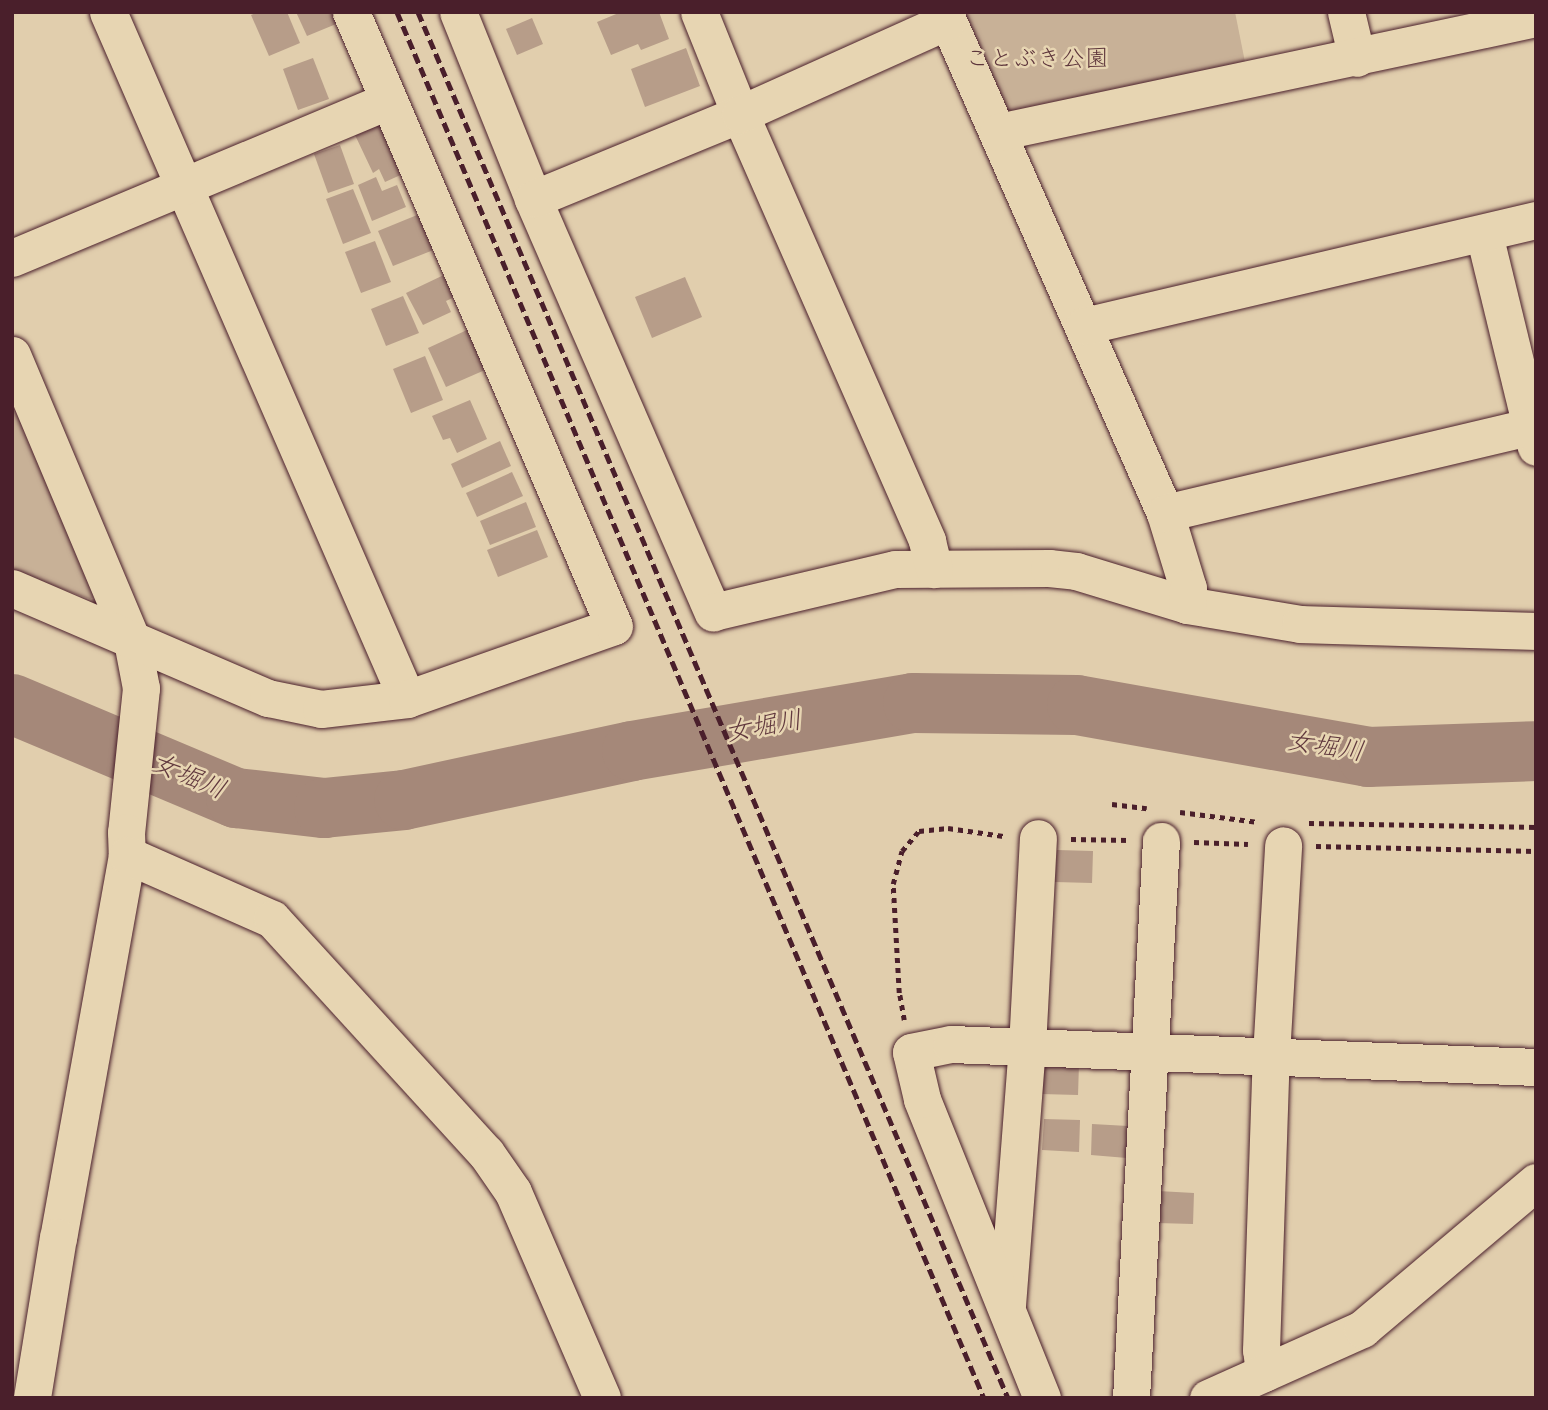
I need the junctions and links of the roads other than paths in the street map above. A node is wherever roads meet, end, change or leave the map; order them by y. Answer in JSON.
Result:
{"nodes":[{"id":1,"x":108,"y":12,"type":"edge"},
{"id":2,"x":351,"y":12,"type":"edge"},
{"id":3,"x":458,"y":12,"type":"edge"},
{"id":4,"x":699,"y":12,"type":"edge"},
{"id":5,"x":1346,"y":12,"type":"edge"},
{"id":6,"x":945,"y":16,"type":"edge"},
{"id":7,"x":1536,"y":18,"type":"edge"},
{"id":8,"x":1357,"y":58,"type":"junction"},
{"id":9,"x":388,"y":101,"type":"junction"},
{"id":10,"x":740,"y":114,"type":"junction"},
{"id":11,"x":998,"y":132,"type":"junction"},
{"id":12,"x":185,"y":185,"type":"junction"},
{"id":13,"x":533,"y":199,"type":"junction"},
{"id":14,"x":1536,"y":220,"type":"edge"},
{"id":15,"x":1485,"y":234,"type":"junction"},
{"id":16,"x":12,"y":258,"type":"edge"},
{"id":17,"x":1084,"y":326,"type":"junction"},
{"id":18,"x":12,"y":355,"type":"edge"},
{"id":19,"x":1534,"y":433,"type":"edge"},
{"id":20,"x":1165,"y":513,"type":"junction"},
{"id":21,"x":934,"y":569,"type":"junction"},
{"id":22,"x":12,"y":588,"type":"edge"},
{"id":23,"x":1187,"y":605,"type":"junction"},
{"id":24,"x":1536,"y":631,"type":"edge"},
{"id":25,"x":132,"y":641,"type":"junction"},
{"id":26,"x":407,"y":699,"type":"junction"},
{"id":27,"x":1162,"y":820,"type":"road end"},
{"id":28,"x":1285,"y":830,"type":"road end"},
{"id":29,"x":1038,"y":838,"type":"dead end"},
{"id":30,"x":127,"y":844,"type":"junction"},
{"id":31,"x":1027,"y":1047,"type":"junction"},
{"id":32,"x":1149,"y":1052,"type":"junction"},
{"id":33,"x":1271,"y":1056,"type":"junction"},
{"id":34,"x":1536,"y":1067,"type":"edge"},
{"id":35,"x":1536,"y":1182,"type":"edge"},
{"id":36,"x":1007,"y":1312,"type":"junction"},
{"id":37,"x":1265,"y":1373,"type":"junction"},
{"id":38,"x":32,"y":1398,"type":"edge"},
{"id":39,"x":602,"y":1398,"type":"edge"},
{"id":40,"x":1042,"y":1398,"type":"edge"},
{"id":41,"x":1131,"y":1398,"type":"edge"},
{"id":42,"x":1208,"y":1398,"type":"edge"}],
"edges":[{"from":1,"to":12,"type":"street"},
{"from":2,"to":9,"type":"street"},
{"from":3,"to":13,"type":"street"},
{"from":4,"to":10,"type":"street"},
{"from":5,"to":8,"type":"street"},
{"from":6,"to":10,"type":"street"},
{"from":6,"to":11,"type":"street"},
{"from":7,"to":8,"type":"street"},
{"from":8,"to":11,"type":"street"},
{"from":9,"to":12,"type":"street"},
{"from":9,"to":26,"type":"street"},
{"from":10,"to":13,"type":"street"},
{"from":10,"to":21,"type":"street"},
{"from":11,"to":17,"type":"street"},
{"from":12,"to":16,"type":"street"},
{"from":12,"to":26,"type":"street"},
{"from":13,"to":21,"type":"street"},
{"from":14,"to":15,"type":"street"},
{"from":15,"to":17,"type":"street"},
{"from":15,"to":19,"type":"street"},
{"from":17,"to":20,"type":"street"},
{"from":18,"to":25,"type":"street"},
{"from":19,"to":20,"type":"street"},
{"from":20,"to":23,"type":"street"},
{"from":21,"to":23,"type":"street"},
{"from":22,"to":25,"type":"street"},
{"from":23,"to":24,"type":"street"},
{"from":25,"to":26,"type":"street"},
{"from":25,"to":30,"type":"street"},
{"from":27,"to":32,"type":"street"},
{"from":28,"to":33,"type":"street"},
{"from":29,"to":31,"type":"street"},
{"from":30,"to":38,"type":"street"},
{"from":30,"to":39,"type":"street"},
{"from":31,"to":32,"type":"street"},
{"from":31,"to":36,"type":"street"},
{"from":31,"to":36,"type":"street"},
{"from":32,"to":33,"type":"street"},
{"from":32,"to":41,"type":"street"},
{"from":33,"to":34,"type":"street"},
{"from":33,"to":37,"type":"street"},
{"from":35,"to":37,"type":"street"},
{"from":36,"to":40,"type":"street"},
{"from":37,"to":42,"type":"street"}]}
